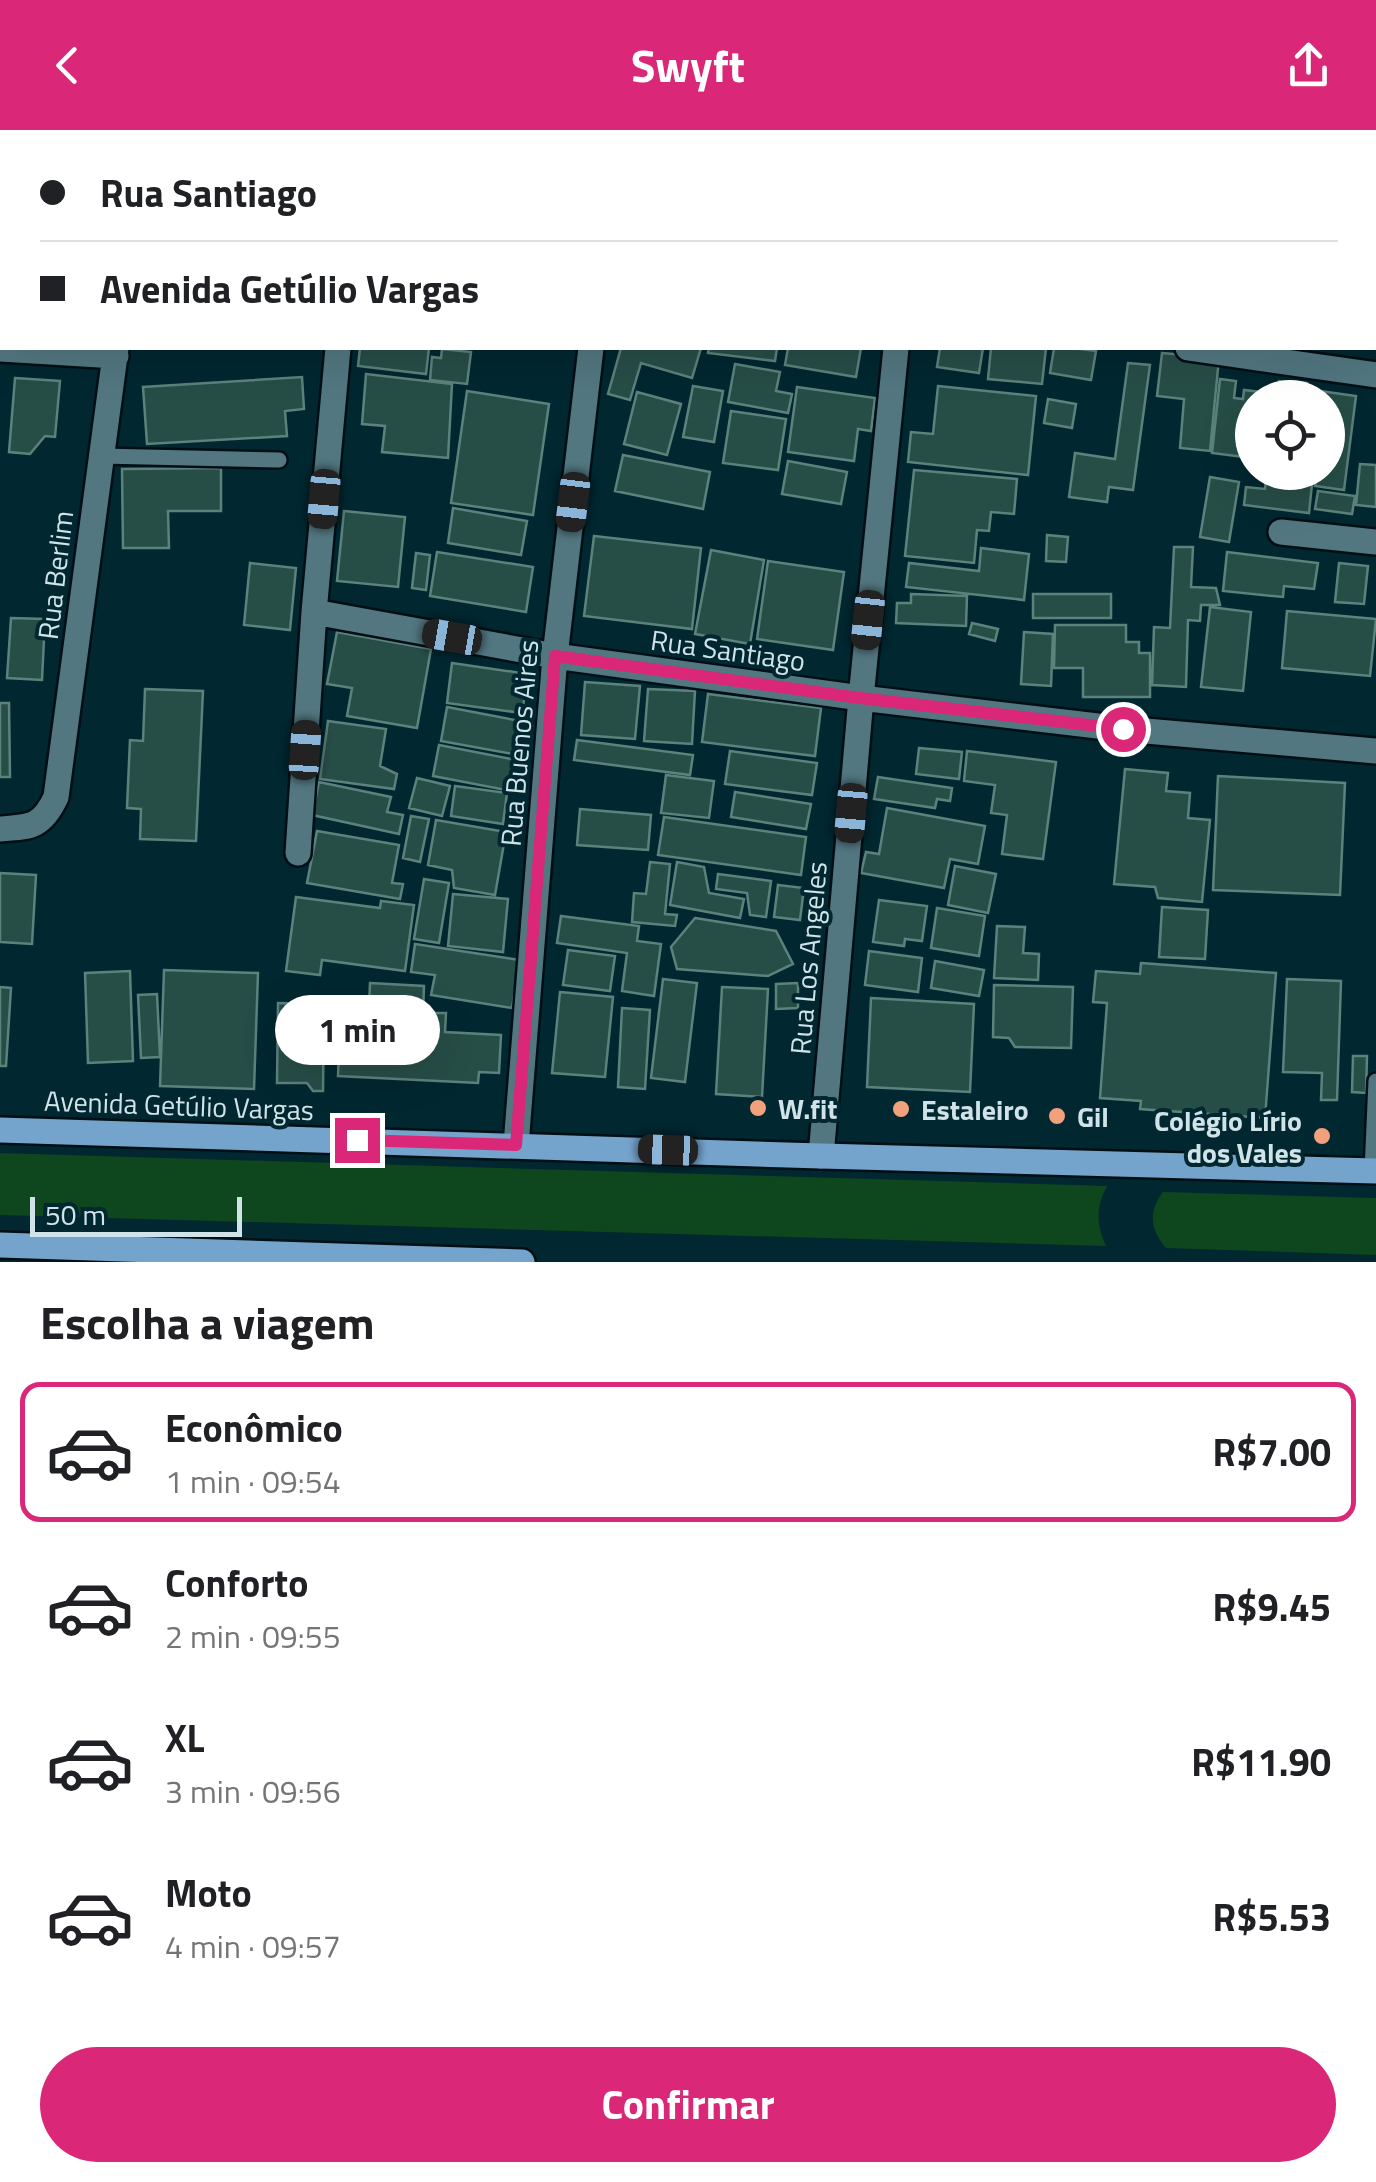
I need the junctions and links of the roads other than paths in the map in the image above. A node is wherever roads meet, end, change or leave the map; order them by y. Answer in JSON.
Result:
{"nodes":[{"id":1,"x":39,"y":350,"type":"edge"},
{"id":2,"x":338,"y":350,"type":"edge"},
{"id":3,"x":591,"y":350,"type":"edge"},
{"id":4,"x":896,"y":350,"type":"edge"},
{"id":5,"x":1202,"y":350,"type":"edge"},
{"id":6,"x":116,"y":352,"type":"edge"},
{"id":7,"x":1376,"y":375,"type":"edge"},
{"id":8,"x":101,"y":456,"type":"junction"},
{"id":9,"x":279,"y":460,"type":"dead end"},
{"id":10,"x":1280,"y":532,"type":"dead end"},
{"id":11,"x":1376,"y":542,"type":"edge"},
{"id":12,"x":314,"y":612,"type":"junction"},
{"id":13,"x":555,"y":656,"type":"junction"},
{"id":14,"x":860,"y":698,"type":"junction"},
{"id":15,"x":1376,"y":751,"type":"edge"},
{"id":16,"x":0,"y":829,"type":"edge"},
{"id":17,"x":298,"y":853,"type":"dead end"},
{"id":18,"x":1376,"y":1082,"type":"edge"},
{"id":19,"x":0,"y":1130,"type":"edge"},
{"id":20,"x":516,"y":1145,"type":"junction"},
{"id":21,"x":821,"y":1156,"type":"junction"},
{"id":22,"x":1374,"y":1171,"type":"edge"},
{"id":23,"x":0,"y":1245,"type":"edge"},
{"id":24,"x":228,"y":1257,"type":"edge"},
{"id":25,"x":522,"y":1262,"type":"edge"}],
"edges":[{"from":1,"to":6,"type":"street"},
{"from":2,"to":12,"type":"street"},
{"from":3,"to":13,"type":"street","name":"Rua Buenos Aires"},
{"from":4,"to":14,"type":"street","name":"Rua Los Angeles"},
{"from":5,"to":7,"type":"street"},
{"from":6,"to":8,"type":"street","name":"Rua Berlim"},
{"from":8,"to":9,"type":"lane"},
{"from":8,"to":16,"type":"street","name":"Rua Berlim"},
{"from":10,"to":11,"type":"street"},
{"from":12,"to":13,"type":"street","name":"Rua Santiago"},
{"from":12,"to":17,"type":"street"},
{"from":13,"to":14,"type":"street","name":"Rua Santiago"},
{"from":13,"to":20,"type":"street","name":"Rua Buenos Aires"},
{"from":14,"to":15,"type":"street","name":"Rua Santiago"},
{"from":14,"to":21,"type":"street","name":"Rua Los Angeles"},
{"from":18,"to":22,"type":"lane"},
{"from":19,"to":20,"type":"main road","name":"Avenida Getúlio Vargas"},
{"from":20,"to":21,"type":"main road","name":"Avenida Getúlio Vargas"},
{"from":21,"to":22,"type":"main road","name":"Avenida Getúlio Vargas"},
{"from":23,"to":24,"type":"main road"},
{"from":24,"to":25,"type":"main road"}]}
